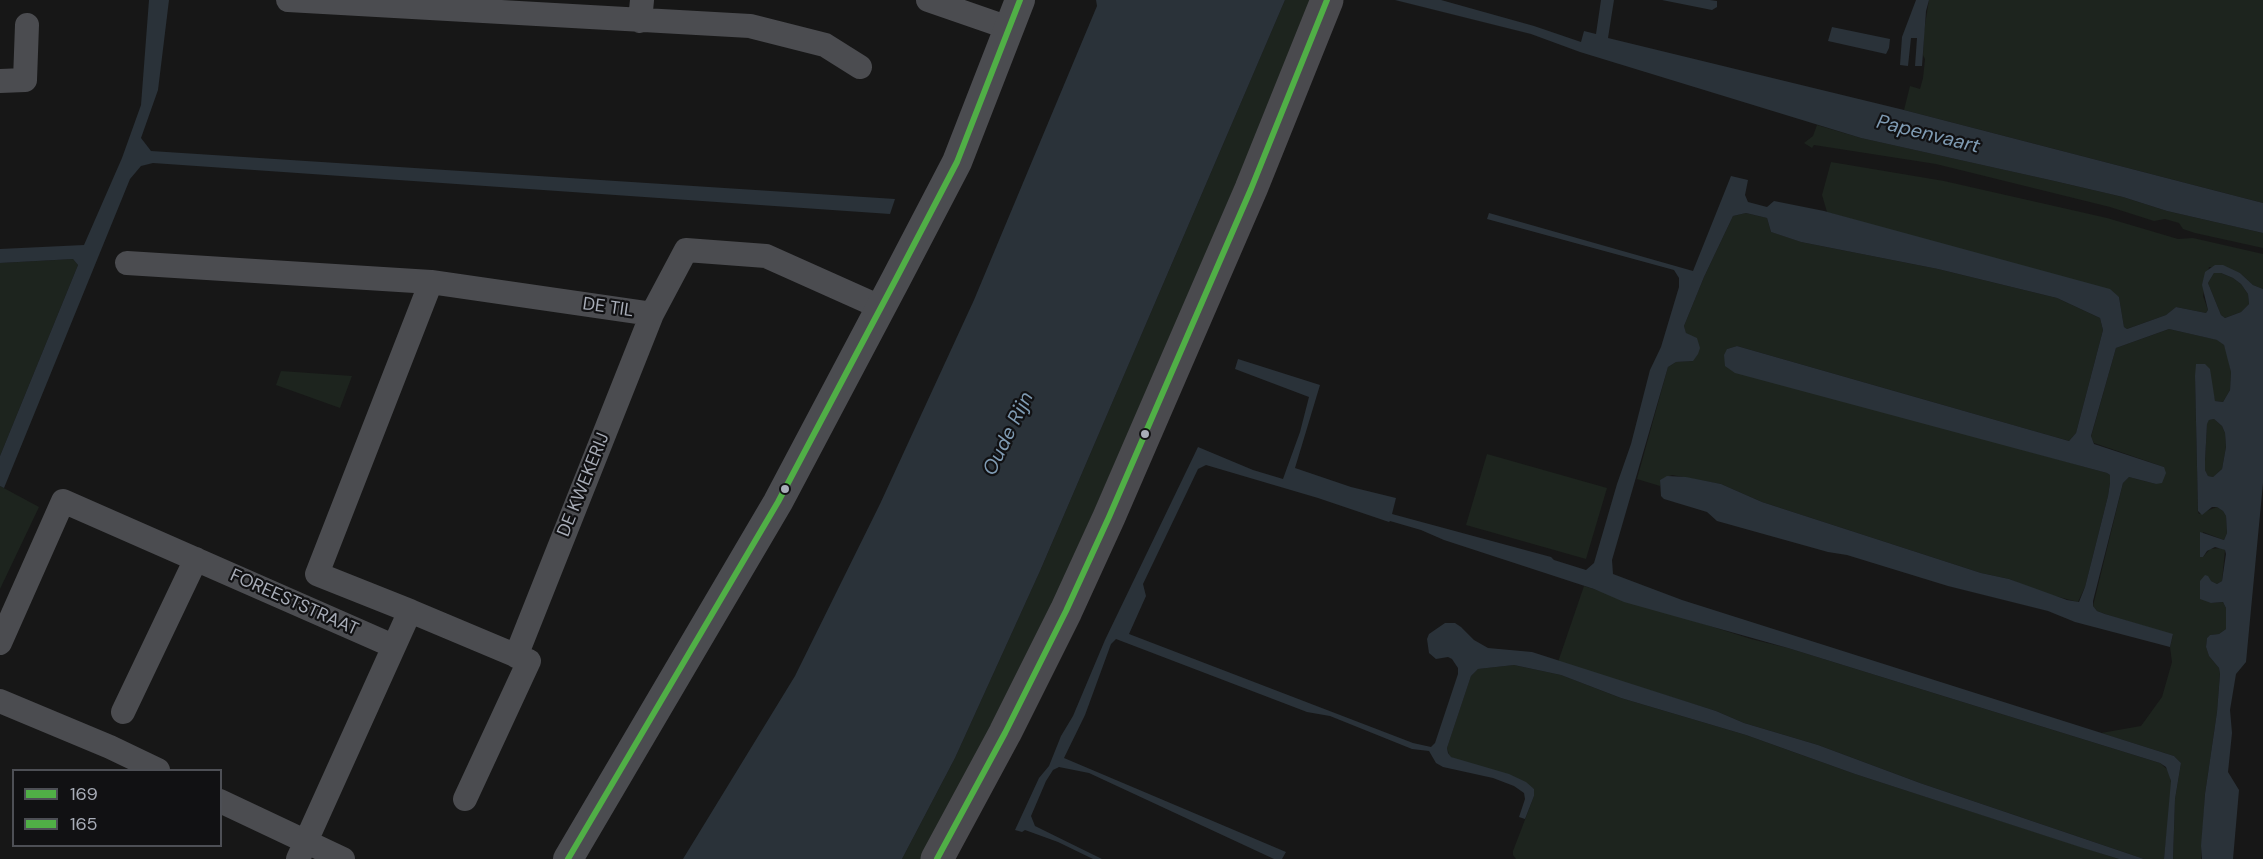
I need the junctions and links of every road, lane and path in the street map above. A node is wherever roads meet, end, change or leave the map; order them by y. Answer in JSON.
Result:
{"nodes":[{"id":1,"x":288,"y":0,"type":"edge"},
{"id":2,"x":928,"y":0,"type":"edge"},
{"id":3,"x":1020,"y":0,"type":"edge"},
{"id":4,"x":1327,"y":0,"type":"edge"},
{"id":5,"x":641,"y":11,"type":"edge"},
{"id":6,"x":27,"y":25,"type":"dead end"},
{"id":7,"x":1009,"y":28,"type":"junction"},
{"id":8,"x":860,"y":67,"type":"dead end"},
{"id":9,"x":0,"y":81,"type":"edge"},
{"id":10,"x":127,"y":263,"type":"dead end"},
{"id":11,"x":431,"y":282,"type":"junction"},
{"id":12,"x":880,"y":307,"type":"junction"},
{"id":13,"x":652,"y":314,"type":"junction"},
{"id":14,"x":196,"y":559,"type":"junction"},
{"id":15,"x":410,"y":611,"type":"junction"},
{"id":16,"x":0,"y":643,"type":"edge"},
{"id":17,"x":393,"y":646,"type":"junction"},
{"id":18,"x":516,"y":656,"type":"junction"},
{"id":19,"x":0,"y":701,"type":"edge"},
{"id":20,"x":123,"y":712,"type":"dead end"},
{"id":21,"x":154,"y":769,"type":"edge"},
{"id":22,"x":465,"y":798,"type":"dead end"},
{"id":23,"x":222,"y":802,"type":"edge"},
{"id":24,"x":302,"y":850,"type":"edge"},
{"id":25,"x":343,"y":859,"type":"edge"},
{"id":26,"x":568,"y":859,"type":"edge"},
{"id":27,"x":937,"y":859,"type":"edge"}],
"edges":[{"from":1,"to":5,"type":"street"},
{"from":2,"to":7,"type":"street"},
{"from":3,"to":7,"type":"street"},
{"from":4,"to":27,"type":"main road"},
{"from":5,"to":8,"type":"street"},
{"from":6,"to":9,"type":"street"},
{"from":7,"to":12,"type":"street"},
{"from":10,"to":11,"type":"street","name":"DE TIL"},
{"from":11,"to":13,"type":"street","name":"DE TIL"},
{"from":11,"to":15,"type":"street"},
{"from":12,"to":13,"type":"street","name":"DE TIL"},
{"from":12,"to":26,"type":"street"},
{"from":13,"to":18,"type":"street","name":"DE KWEKERIJ"},
{"from":14,"to":16,"type":"street","name":"FOREESTSTRAAT"},
{"from":14,"to":17,"type":"street","name":"FOREESTSTRAAT"},
{"from":14,"to":20,"type":"street"},
{"from":15,"to":17,"type":"street"},
{"from":15,"to":18,"type":"street"},
{"from":17,"to":24,"type":"street"},
{"from":18,"to":22,"type":"street"},
{"from":19,"to":21,"type":"street"},
{"from":23,"to":24,"type":"street"},
{"from":24,"to":25,"type":"street"}]}
